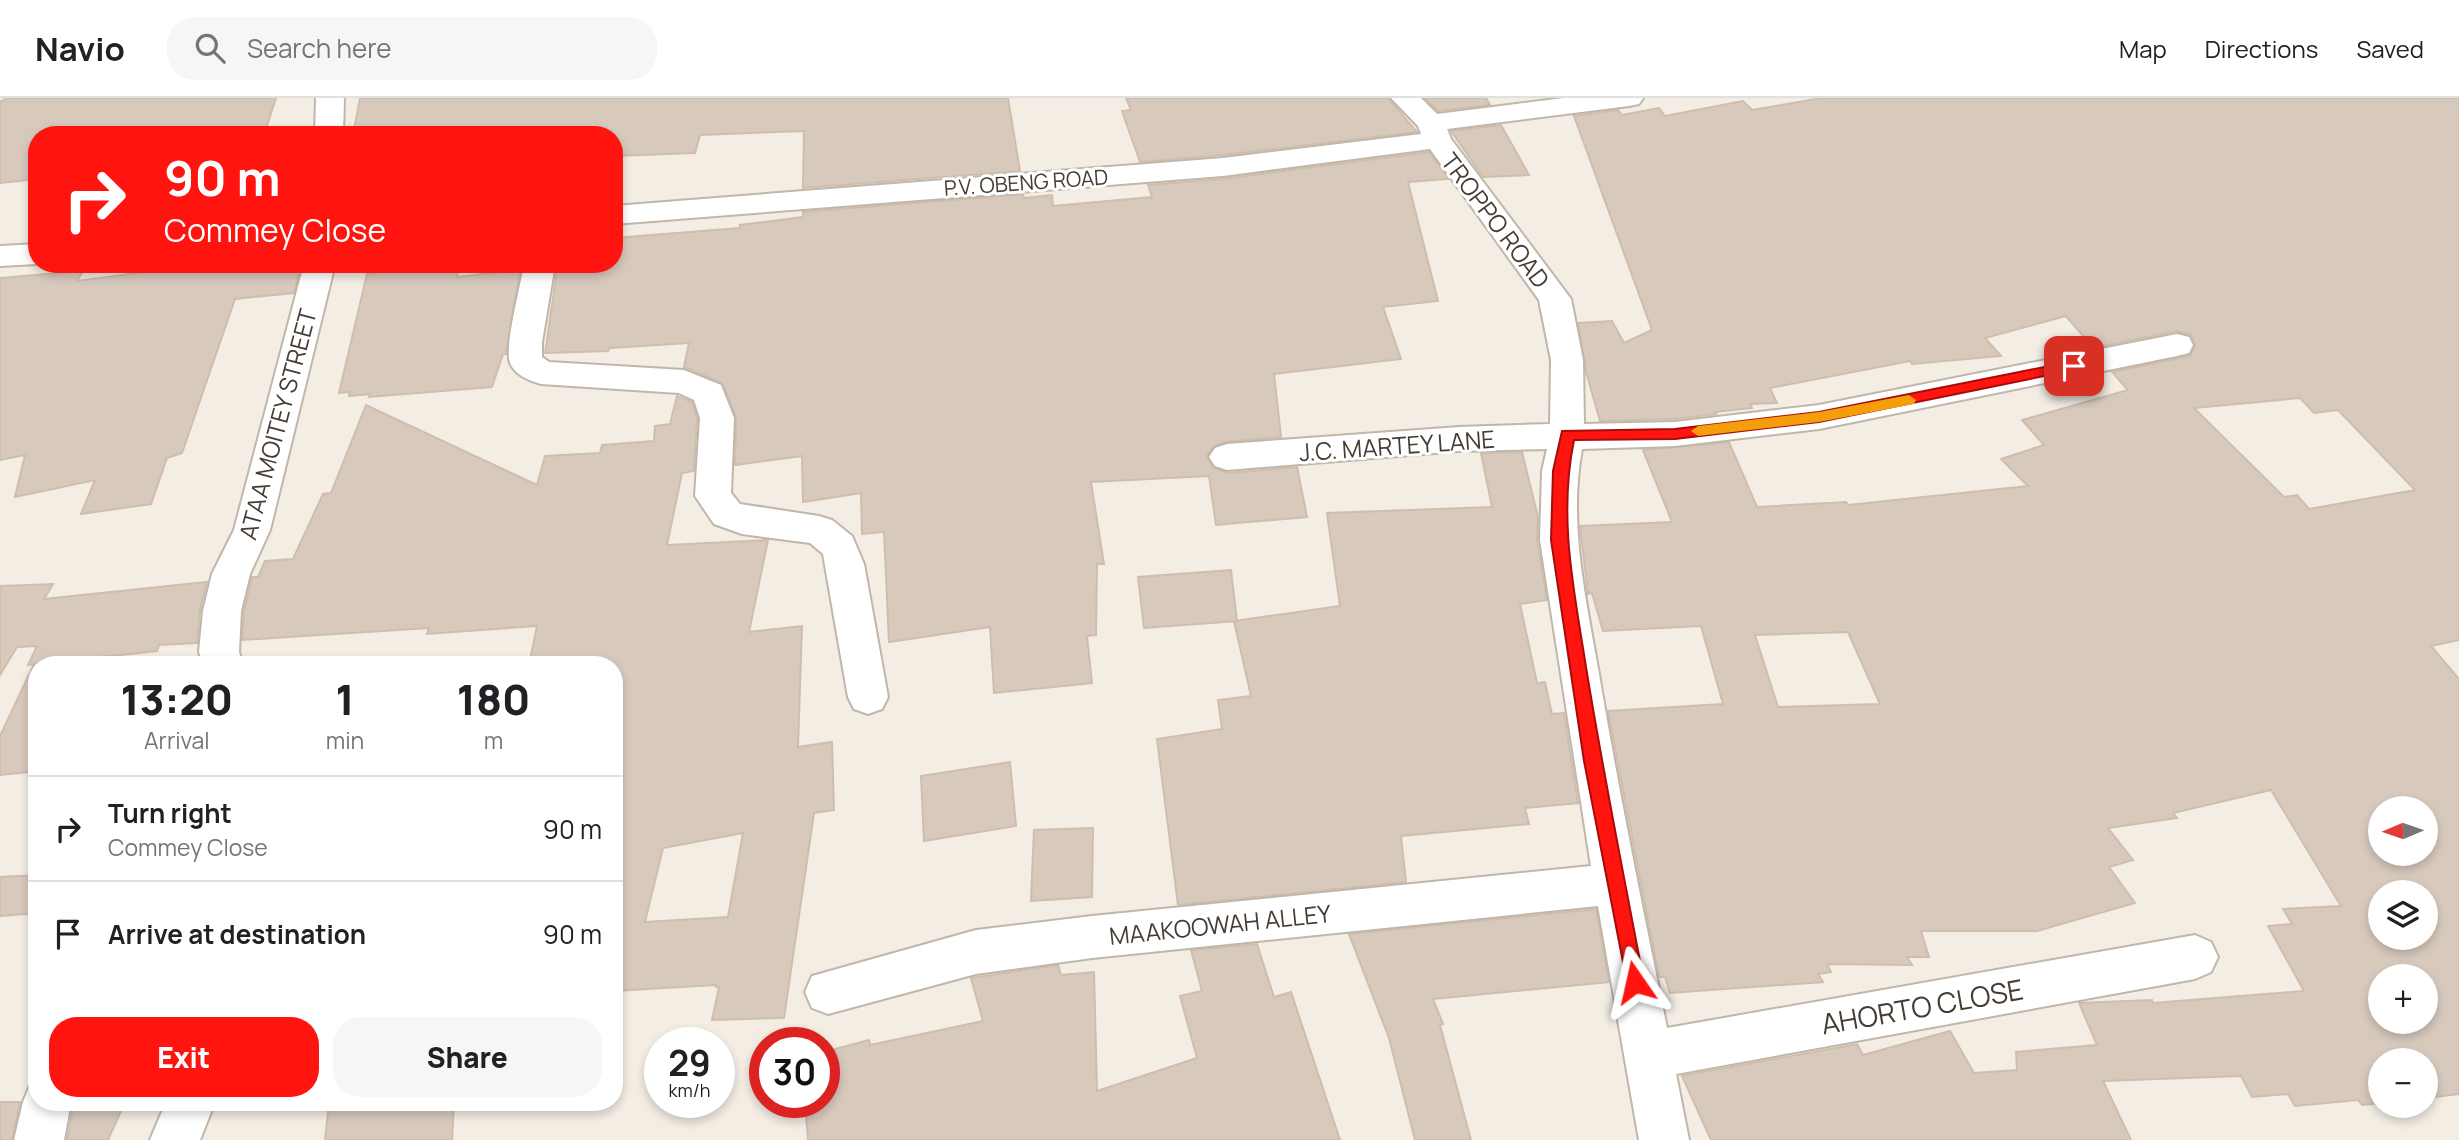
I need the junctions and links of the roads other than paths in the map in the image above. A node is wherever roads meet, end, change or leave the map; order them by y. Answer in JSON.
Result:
{"nodes":[{"id":1,"x":330,"y":98,"type":"edge"},
{"id":2,"x":1629,"y":98,"type":"edge"},
{"id":3,"x":1425,"y":120,"type":"edge"},
{"id":4,"x":329,"y":126,"type":"edge"},
{"id":5,"x":623,"y":214,"type":"edge"},
{"id":6,"x":28,"y":254,"type":"edge"},
{"id":7,"x":0,"y":256,"type":"edge"},
{"id":8,"x":318,"y":273,"type":"edge"},
{"id":9,"x":538,"y":273,"type":"edge"},
{"id":10,"x":2177,"y":345,"type":"dead end"},
{"id":11,"x":1567,"y":435,"type":"junction"},
{"id":12,"x":1227,"y":457,"type":"dead end"},
{"id":13,"x":220,"y":656,"type":"edge"},
{"id":14,"x":867,"y":697,"type":"dead end"},
{"id":15,"x":1616,"y":884,"type":"junction"},
{"id":16,"x":2195,"y":957,"type":"dead end"},
{"id":17,"x":828,"y":992,"type":"dead end"},
{"id":18,"x":1649,"y":1055,"type":"junction"},
{"id":19,"x":45,"y":1111,"type":"edge"},
{"id":20,"x":187,"y":1111,"type":"edge"},
{"id":21,"x":39,"y":1140,"type":"edge"},
{"id":22,"x":174,"y":1140,"type":"edge"},
{"id":23,"x":1664,"y":1140,"type":"edge"}],
"edges":[{"from":1,"to":4,"type":"street"},
{"from":2,"to":3,"type":"street","name":"P.V. OBENG ROAD"},
{"from":3,"to":5,"type":"street","name":"P.V. OBENG ROAD"},
{"from":3,"to":11,"type":"street","name":"TROPPO ROAD"},
{"from":6,"to":7,"type":"street"},
{"from":8,"to":13,"type":"street","name":"ATAA MOITEY STREET"},
{"from":9,"to":14,"type":"street"},
{"from":10,"to":11,"type":"street","name":"J.C. MARTEY LANE"},
{"from":11,"to":12,"type":"street","name":"J.C. MARTEY LANE"},
{"from":11,"to":15,"type":"street","name":"TROPPO ROAD"},
{"from":15,"to":17,"type":"street","name":"MAAKOOWAH ALLEY"},
{"from":15,"to":18,"type":"street","name":"TROPPO ROAD"},
{"from":16,"to":18,"type":"street","name":"AHORTO CLOSE"},
{"from":18,"to":23,"type":"street","name":"TROPPO ROAD"},
{"from":19,"to":21,"type":"street"},
{"from":20,"to":22,"type":"street"}]}
